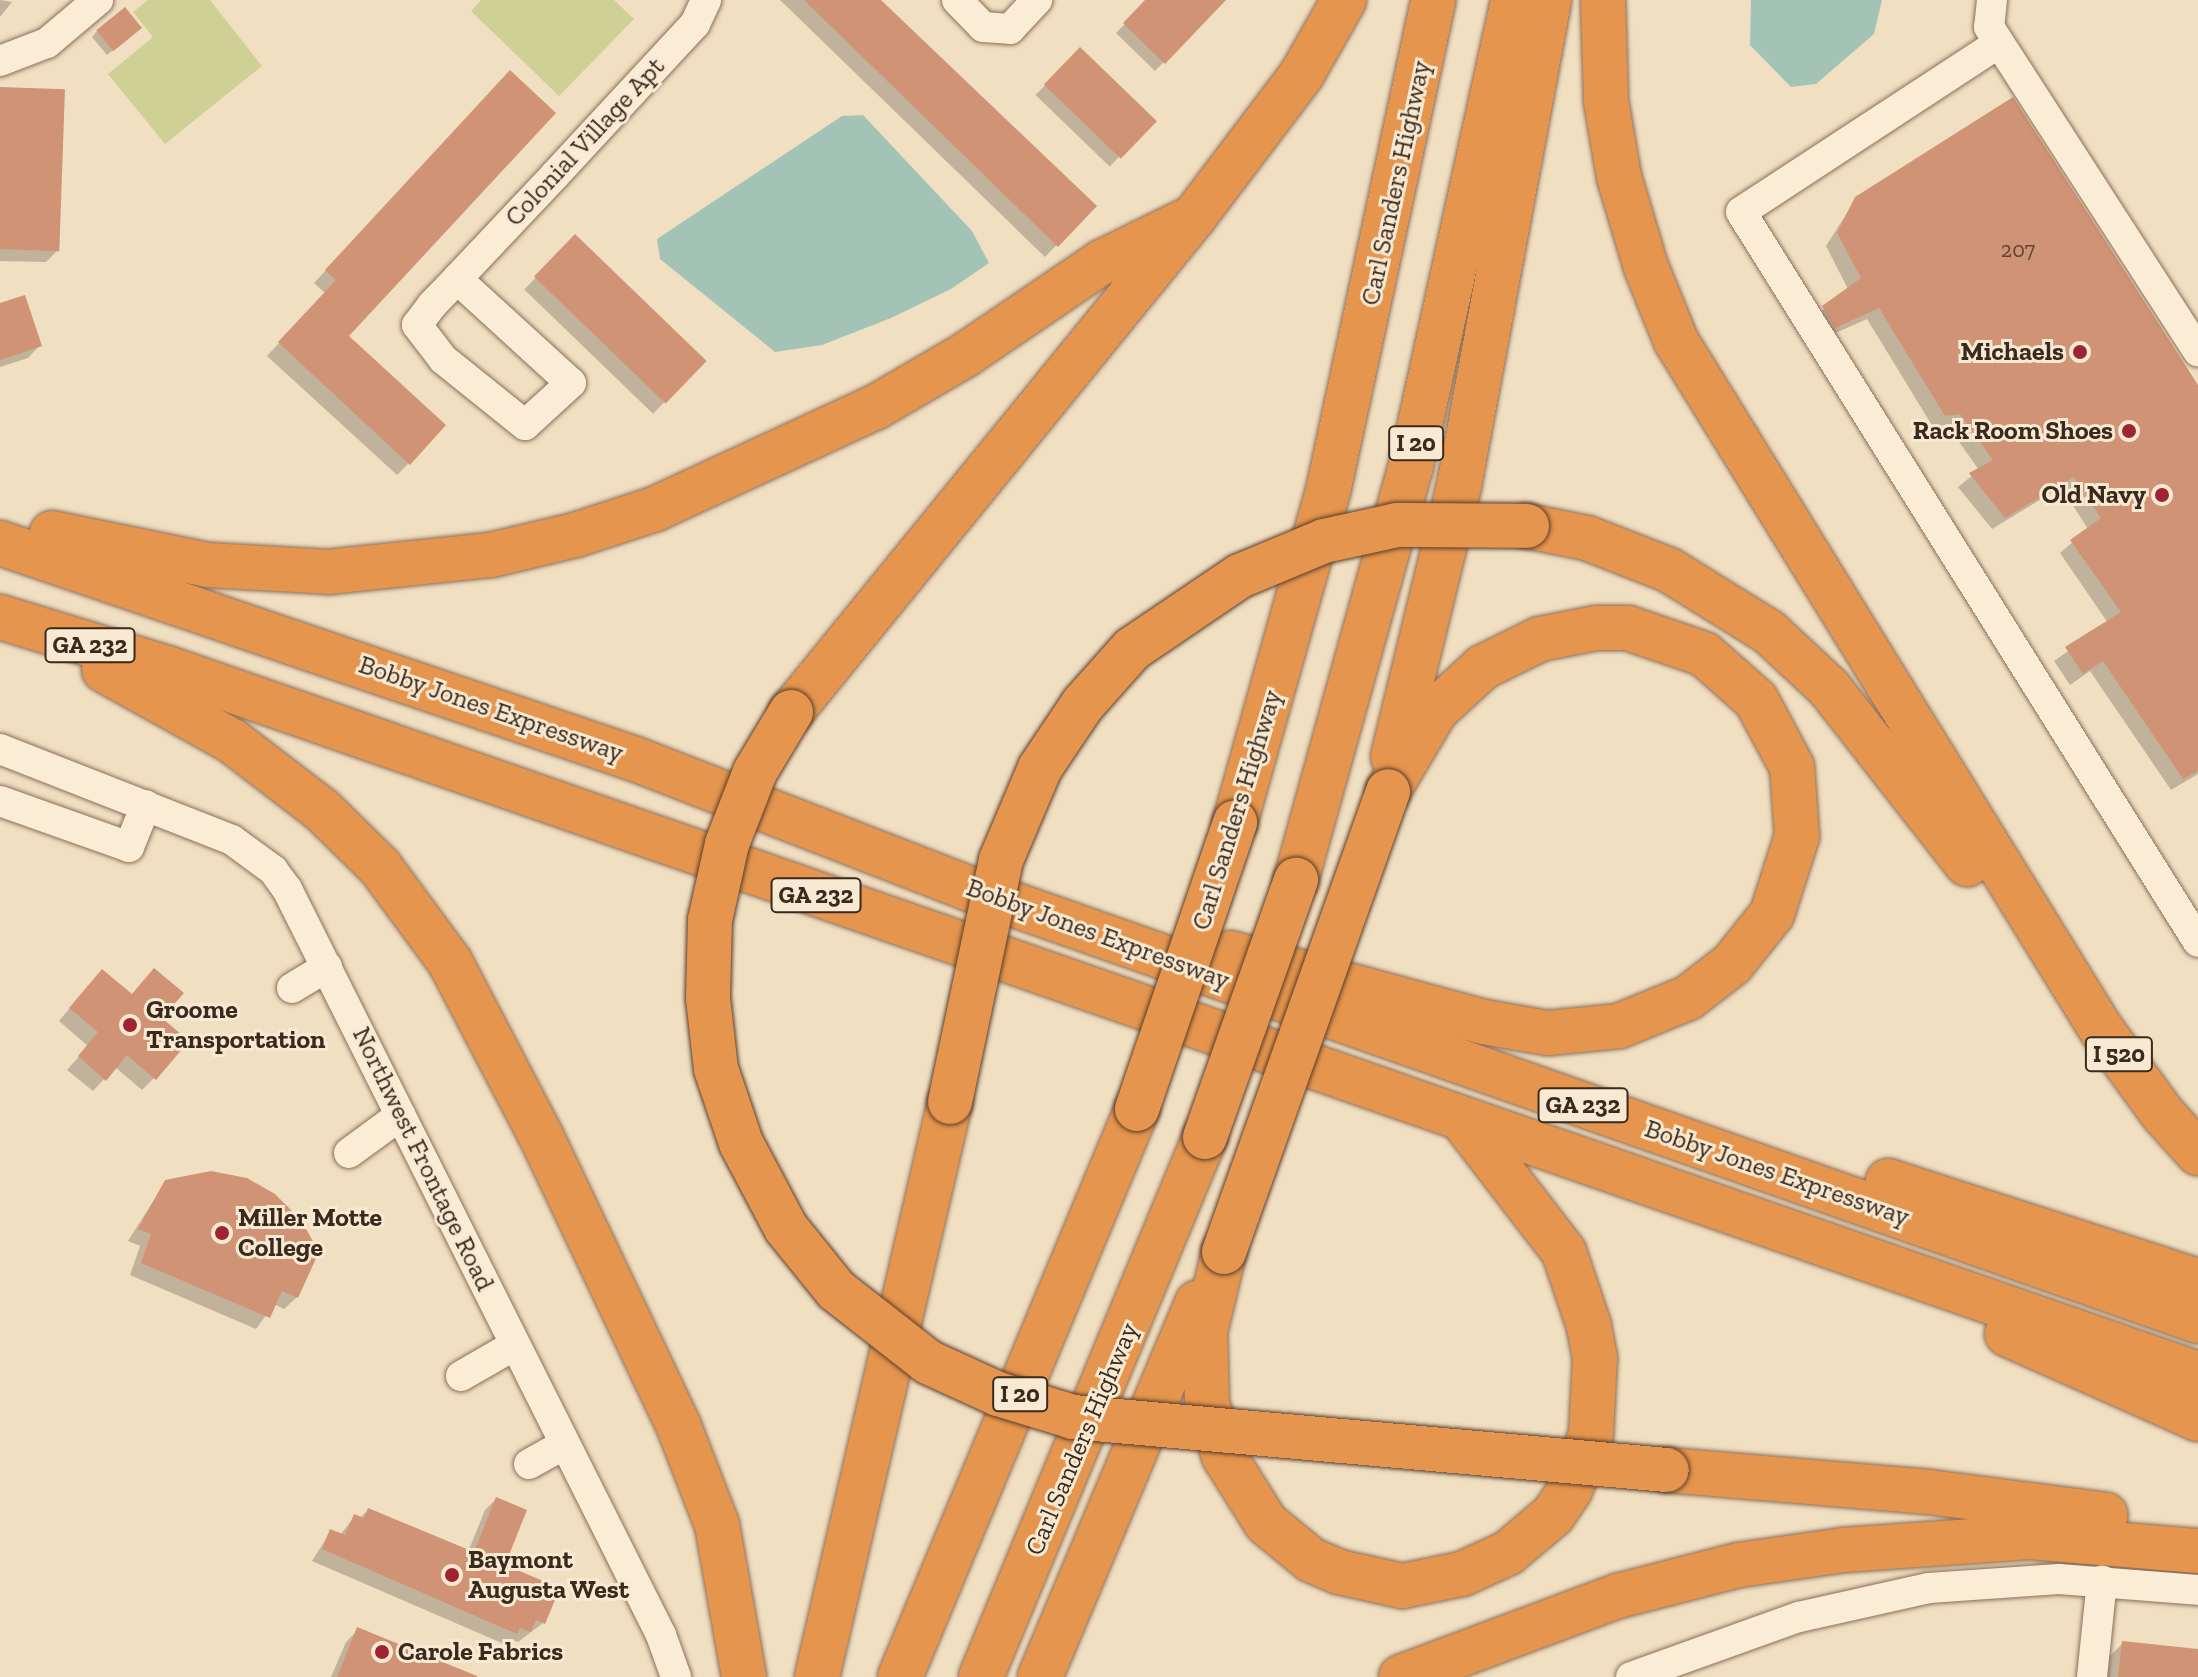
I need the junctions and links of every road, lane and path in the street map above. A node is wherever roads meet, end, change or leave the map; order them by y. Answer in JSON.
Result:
{"nodes":[{"id":1,"x":98,"y":0,"type":"edge"},
{"id":2,"x":706,"y":0,"type":"edge"},
{"id":3,"x":957,"y":0,"type":"edge"},
{"id":4,"x":1037,"y":0,"type":"edge"},
{"id":5,"x":1344,"y":0,"type":"edge"},
{"id":6,"x":1433,"y":0,"type":"edge"},
{"id":7,"x":1513,"y":0,"type":"edge"},
{"id":8,"x":1549,"y":0,"type":"edge"},
{"id":9,"x":1603,"y":0,"type":"edge"},
{"id":10,"x":1992,"y":0,"type":"edge"},
{"id":11,"x":1999,"y":43,"type":"junction"},
{"id":12,"x":0,"y":61,"type":"edge"},
{"id":13,"x":1194,"y":217,"type":"junction"},
{"id":14,"x":457,"y":279,"type":"junction"},
{"id":15,"x":2198,"y":351,"type":"edge"},
{"id":16,"x":0,"y":522,"type":"edge"},
{"id":17,"x":0,"y":543,"type":"edge"},
{"id":18,"x":5,"y":619,"type":"edge"},
{"id":19,"x":0,"y":749,"type":"edge"},
{"id":20,"x":46,"y":767,"type":"junction"},
{"id":21,"x":1388,"y":791,"type":"junction"},
{"id":22,"x":13,"y":805,"type":"edge"},
{"id":23,"x":146,"y":805,"type":"junction"},
{"id":24,"x":909,"y":861,"type":"junction"},
{"id":25,"x":2198,"y":942,"type":"edge"},
{"id":26,"x":2052,"y":946,"type":"junction"},
{"id":27,"x":327,"y":967,"type":"junction"},
{"id":28,"x":292,"y":988,"type":"dead end"},
{"id":29,"x":1574,"y":1102,"type":"junction"},
{"id":30,"x":401,"y":1115,"type":"junction"},
{"id":31,"x":1463,"y":1121,"type":"junction"},
{"id":32,"x":349,"y":1153,"type":"dead end"},
{"id":33,"x":2198,"y":1153,"type":"edge"},
{"id":34,"x":1742,"y":1214,"type":"junction"},
{"id":35,"x":1224,"y":1252,"type":"junction"},
{"id":36,"x":2198,"y":1281,"type":"edge"},
{"id":37,"x":2198,"y":1321,"type":"edge"},
{"id":38,"x":515,"y":1345,"type":"junction"},
{"id":39,"x":2198,"y":1374,"type":"edge"},
{"id":40,"x":461,"y":1376,"type":"dead end"},
{"id":41,"x":2198,"y":1419,"type":"edge"},
{"id":42,"x":565,"y":1444,"type":"junction"},
{"id":43,"x":529,"y":1464,"type":"dead end"},
{"id":44,"x":2198,"y":1530,"type":"edge"},
{"id":45,"x":2198,"y":1551,"type":"edge"},
{"id":46,"x":2102,"y":1581,"type":"junction"},
{"id":47,"x":2198,"y":1590,"type":"edge"},
{"id":48,"x":676,"y":1677,"type":"edge"},
{"id":49,"x":744,"y":1677,"type":"edge"},
{"id":50,"x":817,"y":1677,"type":"edge"},
{"id":51,"x":900,"y":1677,"type":"edge"},
{"id":52,"x":981,"y":1677,"type":"edge"},
{"id":53,"x":1040,"y":1677,"type":"edge"},
{"id":54,"x":1401,"y":1677,"type":"edge"},
{"id":55,"x":1631,"y":1677,"type":"edge"},
{"id":56,"x":2092,"y":1677,"type":"edge"}],
"edges":[{"from":1,"to":12,"type":"street"},
{"from":2,"to":14,"type":"street","name":"Colonial Village Apt"},
{"from":3,"to":4,"type":"street"},
{"from":5,"to":13,"type":"highway"},
{"from":6,"to":51,"type":"highway","name":"Carl Sanders Highway","number":"I 20","bridge":true},
{"from":7,"to":52,"type":"highway","name":"Carl Sanders Highway","number":"I 20","bridge":true},
{"from":8,"to":21,"type":"highway"},
{"from":9,"to":26,"type":"highway"},
{"from":10,"to":11,"type":"street"},
{"from":11,"to":15,"type":"street"},
{"from":11,"to":25,"type":"street"},
{"from":13,"to":16,"type":"highway"},
{"from":13,"to":44,"type":"highway","bridge":true},
{"from":14,"to":14,"type":"street","name":"Colonial Village Apt"},
{"from":17,"to":24,"type":"highway","name":"Bobby Jones Expressway","number":"GA 232"},
{"from":18,"to":31,"type":"highway","name":"Bobby Jones Expressway","number":"GA 232"},
{"from":18,"to":49,"type":"highway"},
{"from":19,"to":20,"type":"street","name":"Northwest Frontage Road"},
{"from":20,"to":22,"type":"street"},
{"from":20,"to":23,"type":"street","name":"Northwest Frontage Road"},
{"from":21,"to":24,"type":"highway"},
{"from":21,"to":35,"type":"highway","bridge":true},
{"from":22,"to":23,"type":"street"},
{"from":23,"to":27,"type":"street","name":"Northwest Frontage Road"},
{"from":24,"to":29,"type":"highway","name":"Bobby Jones Expressway","number":"GA 232"},
{"from":26,"to":33,"type":"highway","number":"I 520"},
{"from":26,"to":50,"type":"highway","bridge":true},
{"from":27,"to":28,"type":"street"},
{"from":27,"to":30,"type":"street","name":"Northwest Frontage Road"},
{"from":29,"to":36,"type":"highway"},
{"from":29,"to":37,"type":"highway","name":"Bobby Jones Expressway","number":"GA 232"},
{"from":30,"to":32,"type":"street"},
{"from":30,"to":38,"type":"street","name":"Northwest Frontage Road"},
{"from":31,"to":34,"type":"highway","name":"Bobby Jones Expressway","number":"GA 232"},
{"from":31,"to":35,"type":"highway"},
{"from":34,"to":39,"type":"highway","name":"Bobby Jones Expressway","number":"GA 232"},
{"from":34,"to":41,"type":"highway"},
{"from":35,"to":53,"type":"highway"},
{"from":38,"to":40,"type":"street"},
{"from":38,"to":42,"type":"street","name":"Northwest Frontage Road"},
{"from":42,"to":43,"type":"street"},
{"from":42,"to":48,"type":"street","name":"Northwest Frontage Road"},
{"from":45,"to":54,"type":"highway"},
{"from":46,"to":47,"type":"street"},
{"from":46,"to":55,"type":"street"},
{"from":46,"to":56,"type":"street"}]}
